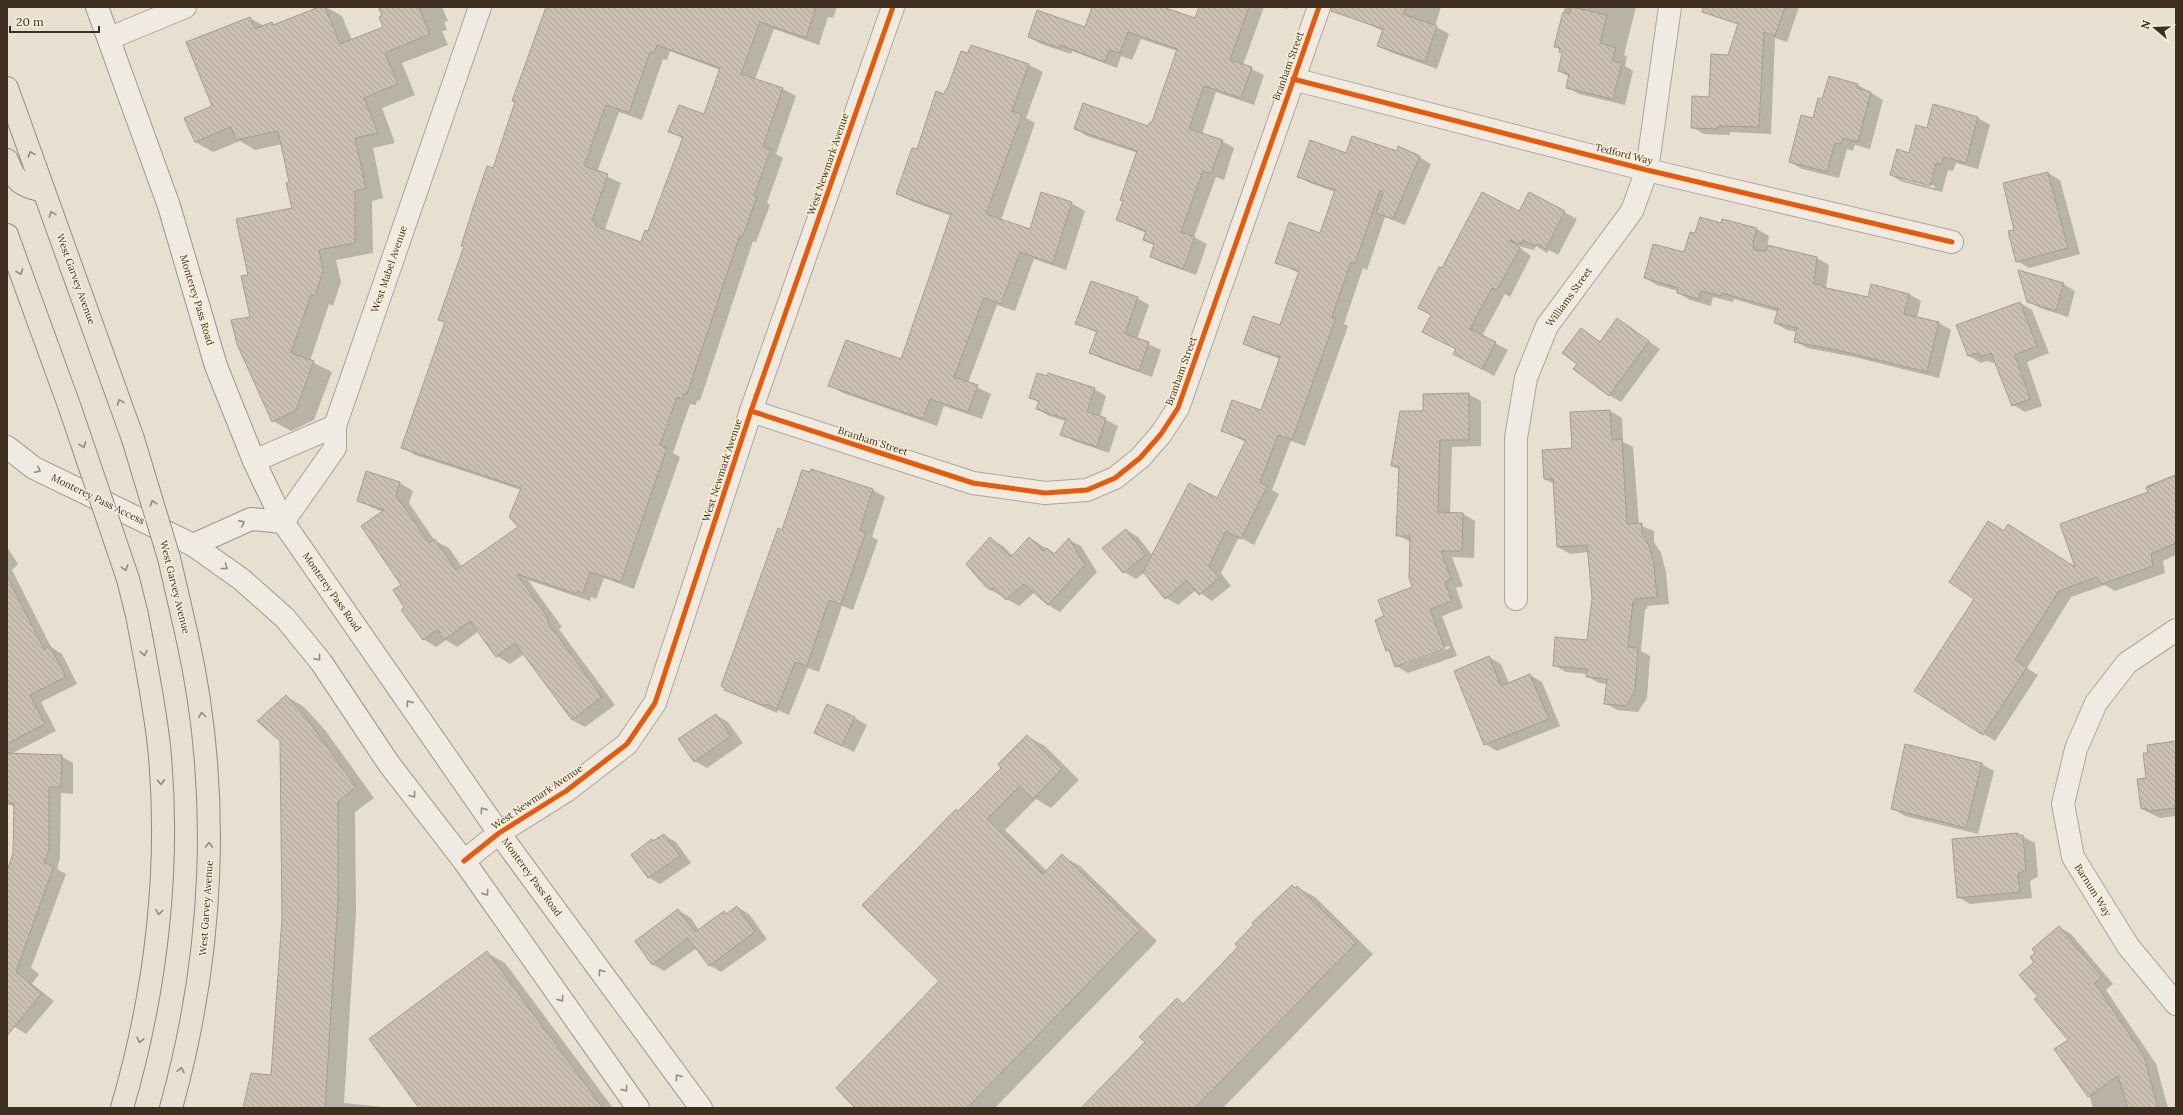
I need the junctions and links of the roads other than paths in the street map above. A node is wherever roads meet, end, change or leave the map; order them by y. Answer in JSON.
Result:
{"nodes":[{"id":1,"x":97,"y":7,"type":"edge"},
{"id":2,"x":185,"y":7,"type":"edge"},
{"id":3,"x":480,"y":7,"type":"edge"},
{"id":4,"x":893,"y":7,"type":"edge"},
{"id":5,"x":1319,"y":7,"type":"edge"},
{"id":6,"x":1670,"y":7,"type":"edge"},
{"id":7,"x":110,"y":38,"type":"junction"},
{"id":8,"x":1293,"y":79,"type":"junction"},
{"id":9,"x":7,"y":88,"type":"edge"},
{"id":10,"x":7,"y":160,"type":"edge"},
{"id":11,"x":1647,"y":170,"type":"junction"},
{"id":12,"x":44,"y":191,"type":"junction"},
{"id":13,"x":7,"y":235,"type":"edge"},
{"id":14,"x":1952,"y":242,"type":"dead end"},
{"id":15,"x":751,"y":411,"type":"junction"},
{"id":16,"x":335,"y":426,"type":"junction"},
{"id":17,"x":7,"y":447,"type":"edge"},
{"id":18,"x":254,"y":461,"type":"junction"},
{"id":19,"x":283,"y":522,"type":"junction"},
{"id":20,"x":193,"y":545,"type":"junction"},
{"id":21,"x":1516,"y":599,"type":"dead end"},
{"id":22,"x":2176,"y":630,"type":"edge"},
{"id":23,"x":499,"y":833,"type":"junction"},
{"id":24,"x":464,"y":861,"type":"junction"},
{"id":25,"x":2176,"y":1004,"type":"edge"},
{"id":26,"x":122,"y":1108,"type":"edge"},
{"id":27,"x":171,"y":1108,"type":"edge"},
{"id":28,"x":638,"y":1108,"type":"edge"},
{"id":29,"x":701,"y":1108,"type":"edge"}],
"edges":[{"from":1,"to":7,"type":"street","name":"Monterey Pass Road"},
{"from":2,"to":7,"type":"street"},
{"from":3,"to":16,"type":"street","name":"West Mabel Avenue"},
{"from":4,"to":15,"type":"street","name":"West Newmark Avenue"},
{"from":5,"to":8,"type":"street","name":"Branham Street"},
{"from":6,"to":11,"type":"street","name":"Williams Street"},
{"from":7,"to":18,"type":"street","name":"Monterey Pass Road"},
{"from":8,"to":11,"type":"street","name":"Tedford Way"},
{"from":8,"to":15,"type":"street","name":"Branham Street"},
{"from":12,"to":9,"type":"main road","name":"West Garvey Avenue","one_way":true},
{"from":10,"to":12,"type":"main road"},
{"from":11,"to":14,"type":"street","name":"Tedford Way"},
{"from":11,"to":21,"type":"street","name":"Williams Street"},
{"from":27,"to":12,"type":"main road","name":"West Garvey Avenue","one_way":true,"bridge":true},
{"from":13,"to":26,"type":"main road","one_way":true,"bridge":true},
{"from":15,"to":23,"type":"street","name":"West Newmark Avenue"},
{"from":16,"to":18,"type":"street"},
{"from":16,"to":19,"type":"street","name":"West Mabel Avenue"},
{"from":17,"to":20,"type":"street","name":"Monterey Pass Access","one_way":true},
{"from":18,"to":19,"type":"street","name":"Monterey Pass Road"},
{"from":20,"to":19,"type":"street","one_way":true},
{"from":23,"to":19,"type":"street","name":"Monterey Pass Road","one_way":true},
{"from":20,"to":24,"type":"street","one_way":true},
{"from":22,"to":25,"type":"street","name":"Barnum Way"},
{"from":23,"to":24,"type":"street","name":"West Newmark Avenue"},
{"from":29,"to":23,"type":"street","name":"Monterey Pass Road","one_way":true},
{"from":24,"to":28,"type":"street","one_way":true}]}
